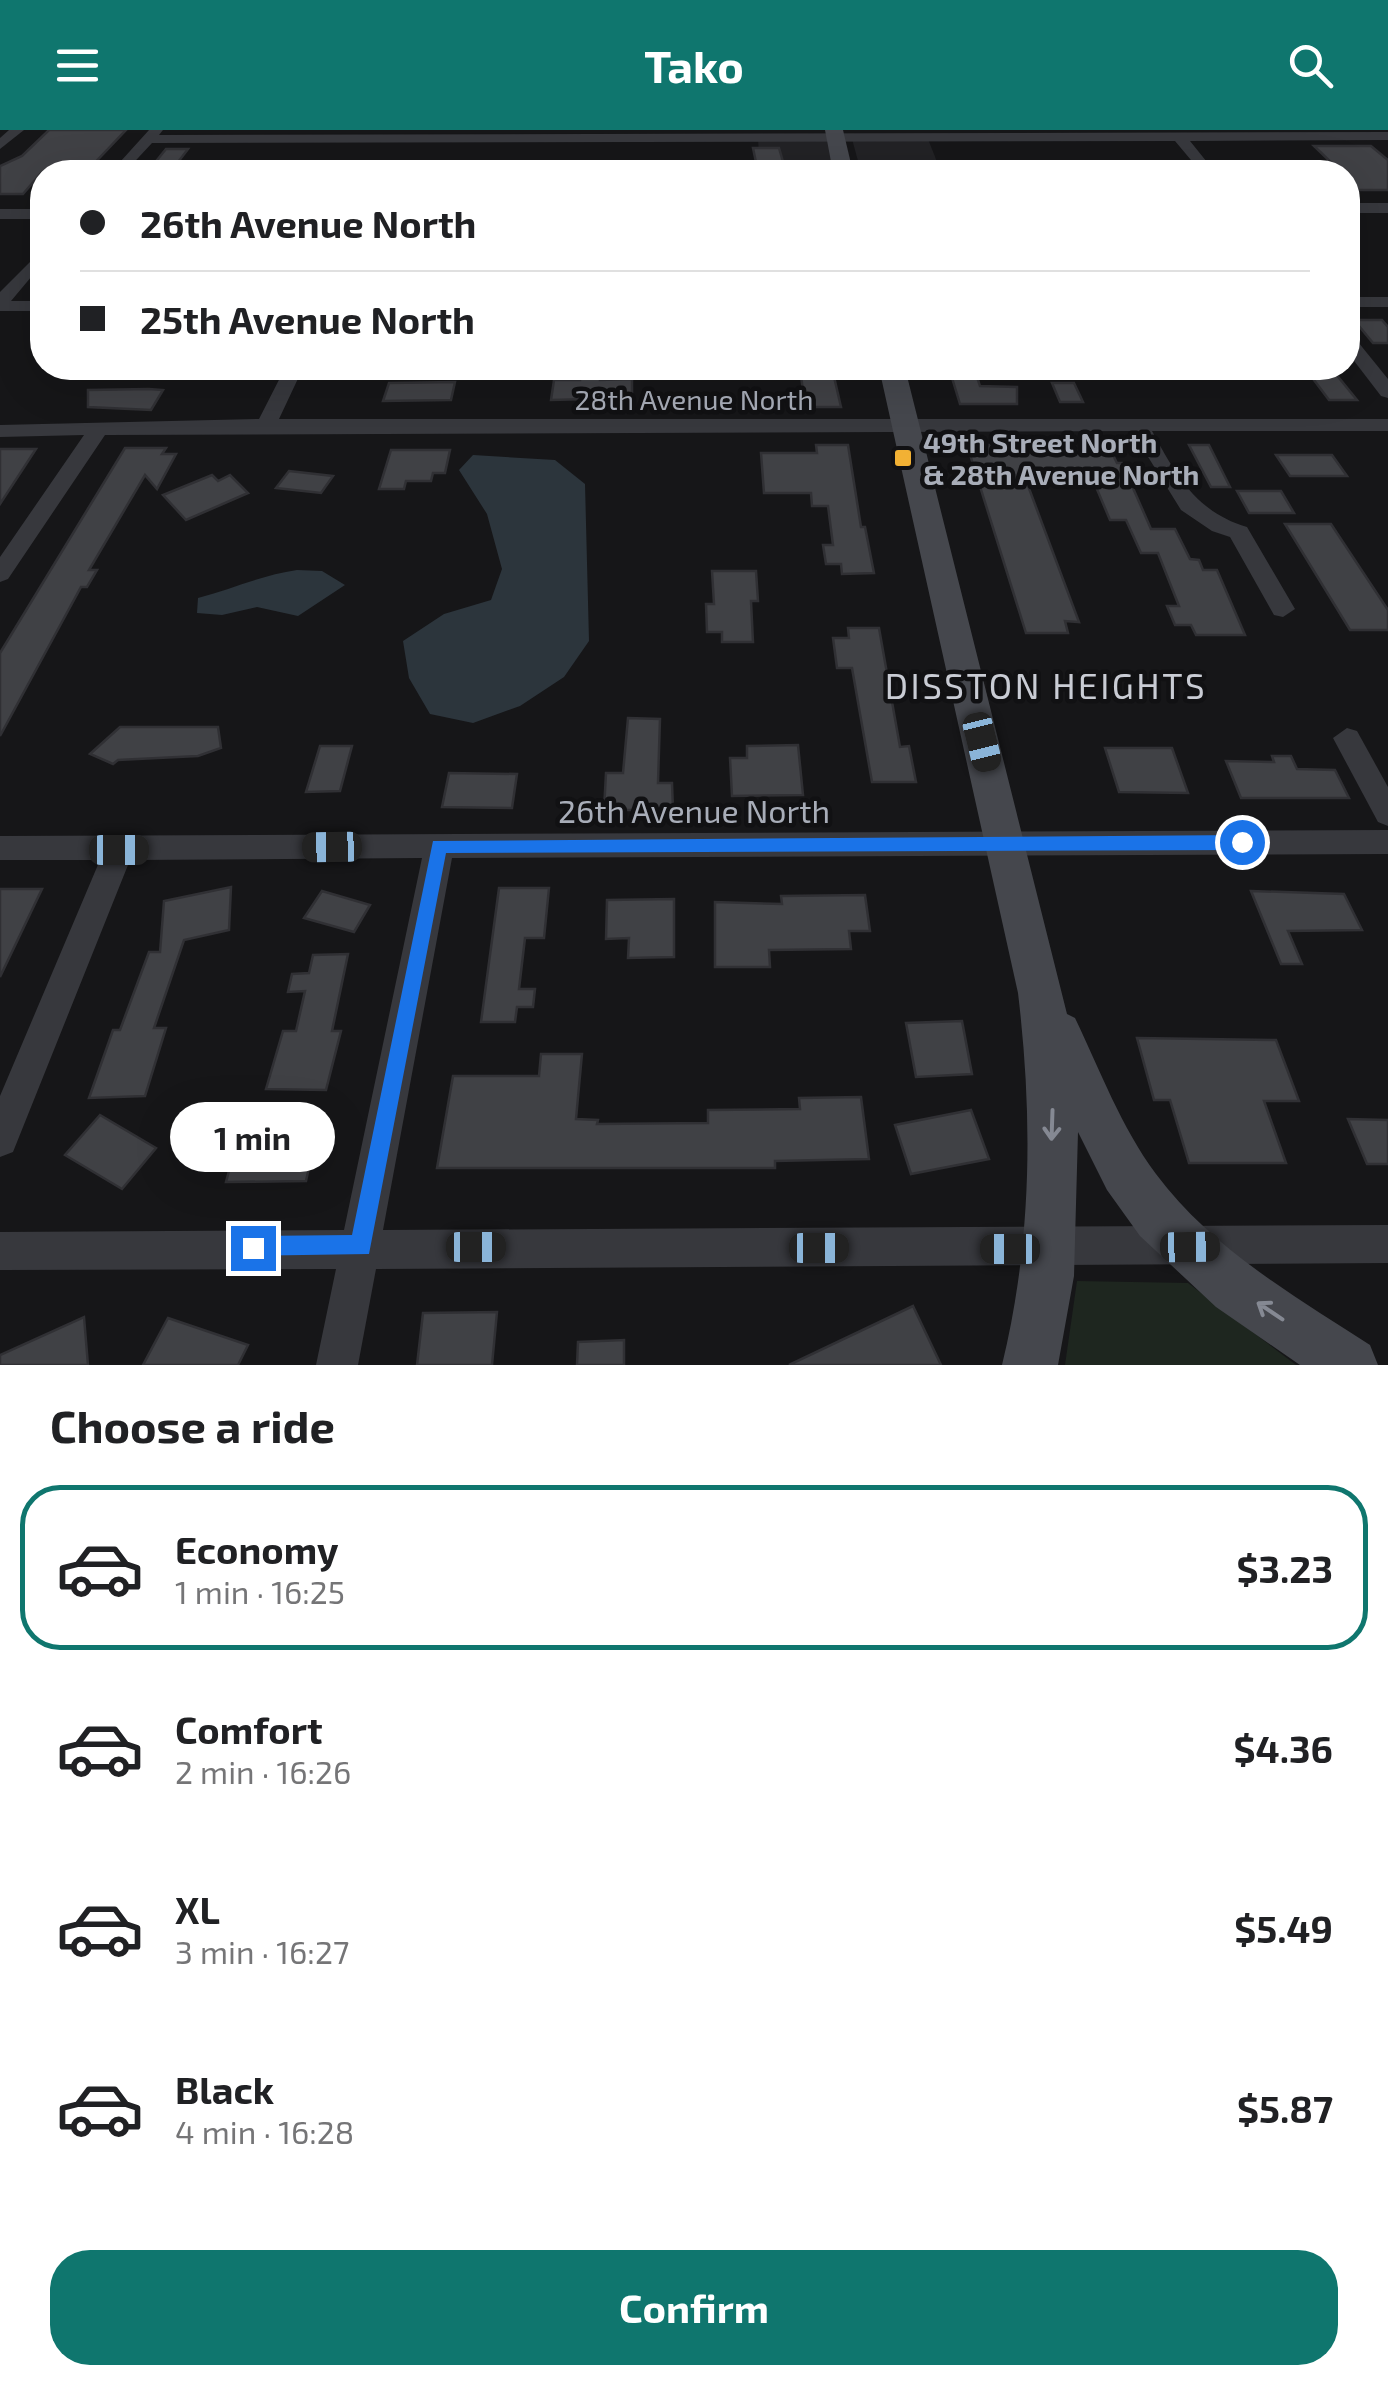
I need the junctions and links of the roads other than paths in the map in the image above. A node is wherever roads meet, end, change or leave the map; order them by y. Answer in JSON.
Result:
{"nodes":[{"id":1,"x":18,"y":130,"type":"edge"},
{"id":2,"x":675,"y":133,"type":"edge"},
{"id":3,"x":834,"y":133,"type":"edge"},
{"id":4,"x":1176,"y":133,"type":"edge"},
{"id":5,"x":152,"y":134,"type":"edge"},
{"id":6,"x":405,"y":134,"type":"edge"},
{"id":7,"x":1388,"y":136,"type":"edge"},
{"id":8,"x":0,"y":145,"type":"edge"},
{"id":9,"x":129,"y":160,"type":"edge"},
{"id":10,"x":840,"y":160,"type":"edge"},
{"id":11,"x":1198,"y":160,"type":"edge"},
{"id":12,"x":1360,"y":208,"type":"edge"},
{"id":13,"x":1388,"y":208,"type":"edge"},
{"id":14,"x":0,"y":214,"type":"edge"},
{"id":15,"x":30,"y":214,"type":"edge"},
{"id":16,"x":30,"y":269,"type":"edge"},
{"id":17,"x":1360,"y":302,"type":"edge"},
{"id":18,"x":1388,"y":302,"type":"edge"},
{"id":19,"x":0,"y":304,"type":"edge"},
{"id":20,"x":30,"y":305,"type":"edge"},
{"id":21,"x":1360,"y":357,"type":"edge"},
{"id":22,"x":288,"y":380,"type":"edge"},
{"id":23,"x":895,"y":380,"type":"edge"},
{"id":24,"x":1388,"y":392,"type":"edge"},
{"id":25,"x":1137,"y":422,"type":"junction"},
{"id":26,"x":266,"y":425,"type":"junction"},
{"id":27,"x":1388,"y":425,"type":"edge"},
{"id":28,"x":907,"y":428,"type":"junction"},
{"id":29,"x":0,"y":430,"type":"edge"},
{"id":30,"x":98,"y":430,"type":"junction"},
{"id":31,"x":0,"y":574,"type":"edge"},
{"id":32,"x":1283,"y":608,"type":"dead end"},
{"id":33,"x":1347,"y":738,"type":"dead end"},
{"id":34,"x":1388,"y":814,"type":"edge"},
{"id":35,"x":1388,"y":842,"type":"edge"},
{"id":36,"x":1006,"y":844,"type":"junction"},
{"id":37,"x":439,"y":846,"type":"junction"},
{"id":38,"x":0,"y":848,"type":"edge"},
{"id":39,"x":119,"y":850,"type":"junction"},
{"id":40,"x":1040,"y":993,"type":"junction"},
{"id":41,"x":0,"y":1139,"type":"edge"},
{"id":42,"x":1388,"y":1244,"type":"edge"},
{"id":43,"x":361,"y":1246,"type":"junction"},
{"id":44,"x":1190,"y":1247,"type":"junction"},
{"id":45,"x":1048,"y":1249,"type":"junction"},
{"id":46,"x":0,"y":1251,"type":"edge"},
{"id":47,"x":337,"y":1365,"type":"edge"},
{"id":48,"x":1030,"y":1365,"type":"edge"},
{"id":49,"x":1350,"y":1365,"type":"edge"}],
"edges":[{"from":1,"to":8,"type":"street"},
{"from":2,"to":3,"type":"street"},
{"from":2,"to":6,"type":"street"},
{"from":3,"to":4,"type":"street"},
{"from":3,"to":10,"type":"main road"},
{"from":4,"to":7,"type":"street"},
{"from":4,"to":11,"type":"street"},
{"from":5,"to":6,"type":"street"},
{"from":5,"to":9,"type":"street"},
{"from":12,"to":13,"type":"street"},
{"from":14,"to":15,"type":"street"},
{"from":16,"to":19,"type":"street"},
{"from":17,"to":18,"type":"street"},
{"from":19,"to":20,"type":"street"},
{"from":21,"to":24,"type":"street"},
{"from":22,"to":26,"type":"street"},
{"from":23,"to":28,"type":"main road"},
{"from":25,"to":27,"type":"street","name":"28th Avenue North"},
{"from":25,"to":28,"type":"street","name":"28th Avenue North"},
{"from":25,"to":32,"type":"street"},
{"from":26,"to":28,"type":"street","name":"28th Avenue North"},
{"from":26,"to":30,"type":"street","name":"28th Avenue North"},
{"from":28,"to":36,"type":"main road"},
{"from":29,"to":30,"type":"street","name":"28th Avenue North"},
{"from":30,"to":31,"type":"street"},
{"from":33,"to":34,"type":"street"},
{"from":35,"to":36,"type":"street","name":"26th Avenue North"},
{"from":36,"to":37,"type":"street","name":"26th Avenue North"},
{"from":36,"to":40,"type":"main road"},
{"from":37,"to":39,"type":"street","name":"26th Avenue North"},
{"from":37,"to":43,"type":"street"},
{"from":38,"to":39,"type":"street","name":"26th Avenue North"},
{"from":39,"to":41,"type":"street"},
{"from":40,"to":44,"type":"main road"},
{"from":40,"to":45,"type":"main road","one_way":true},
{"from":42,"to":44,"type":"street"},
{"from":43,"to":45,"type":"street"},
{"from":43,"to":46,"type":"street"},
{"from":43,"to":47,"type":"street"},
{"from":44,"to":45,"type":"street"},
{"from":49,"to":44,"type":"main road","one_way":true},
{"from":45,"to":48,"type":"main road"}]}
